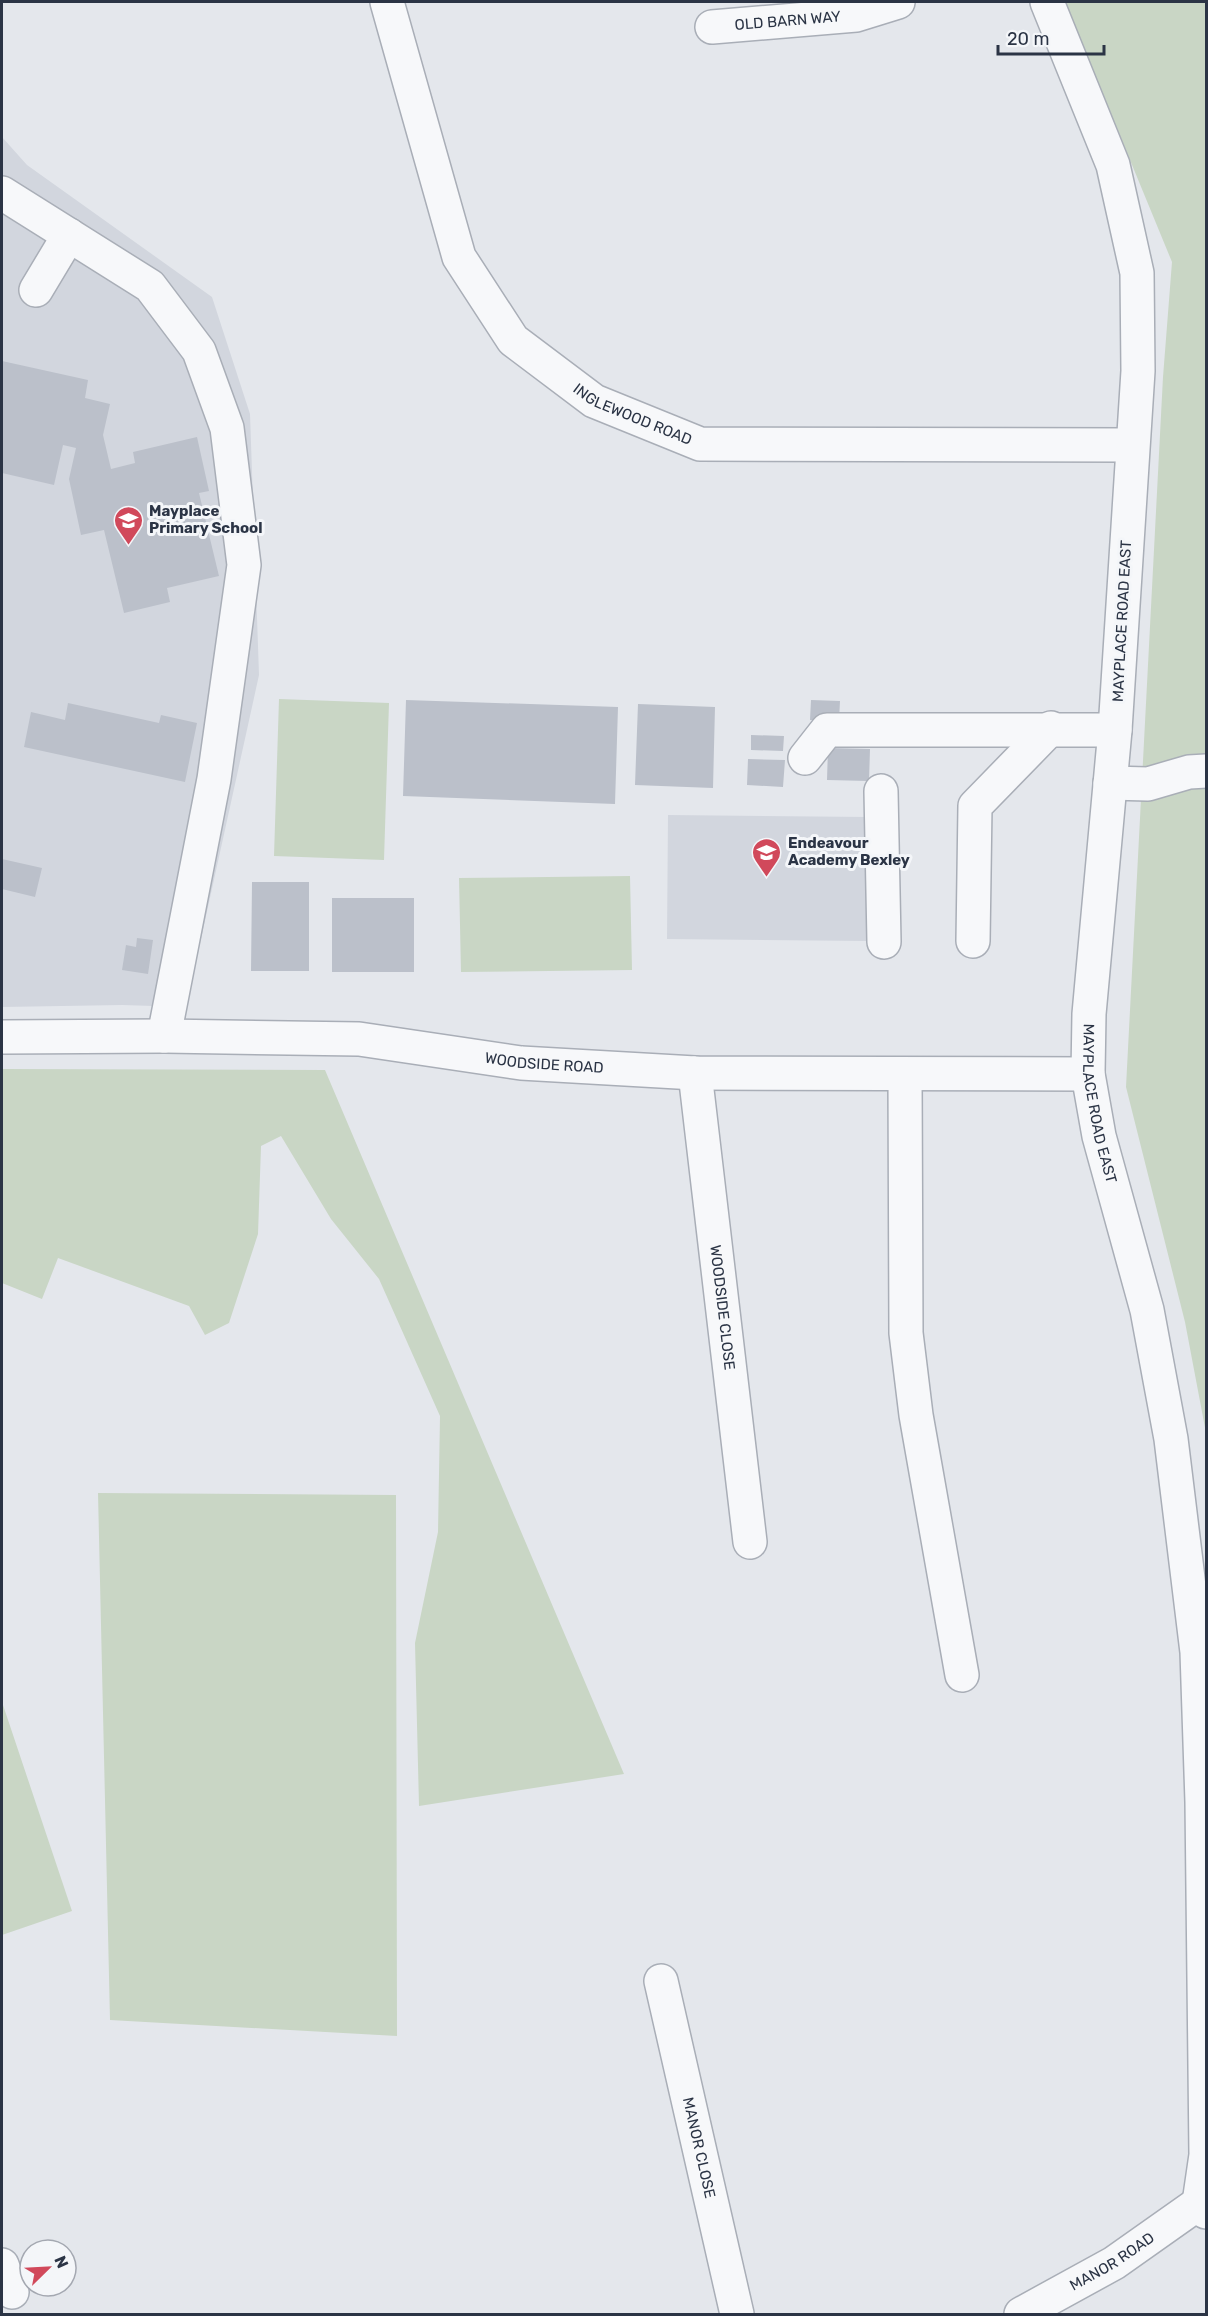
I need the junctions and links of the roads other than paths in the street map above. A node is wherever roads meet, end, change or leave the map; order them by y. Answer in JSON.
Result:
{"nodes":[{"id":1,"x":387,"y":2,"type":"edge"},
{"id":2,"x":898,"y":2,"type":"edge"},
{"id":3,"x":1047,"y":2,"type":"edge"},
{"id":4,"x":712,"y":27,"type":"dead end"},
{"id":5,"x":2,"y":193,"type":"edge"},
{"id":6,"x":69,"y":235,"type":"junction"},
{"id":7,"x":36,"y":290,"type":"dead end"},
{"id":8,"x":1132,"y":445,"type":"junction"},
{"id":9,"x":1051,"y":728,"type":"junction"},
{"id":10,"x":1115,"y":730,"type":"junction"},
{"id":11,"x":805,"y":758,"type":"dead end"},
{"id":12,"x":1206,"y":771,"type":"edge"},
{"id":13,"x":1110,"y":783,"type":"junction"},
{"id":14,"x":881,"y":791,"type":"dead end"},
{"id":15,"x":973,"y":941,"type":"dead end"},
{"id":16,"x":884,"y":942,"type":"dead end"},
{"id":17,"x":164,"y":1036,"type":"junction"},
{"id":18,"x":2,"y":1037,"type":"edge"},
{"id":19,"x":695,"y":1073,"type":"junction"},
{"id":20,"x":1088,"y":1074,"type":"junction"},
{"id":21,"x":906,"y":1075,"type":"junction"},
{"id":22,"x":750,"y":1542,"type":"dead end"},
{"id":23,"x":962,"y":1675,"type":"dead end"},
{"id":24,"x":662,"y":1981,"type":"dead end"},
{"id":25,"x":1206,"y":2155,"type":"edge"},
{"id":26,"x":1202,"y":2208,"type":"edge"},
{"id":27,"x":737,"y":2314,"type":"edge"},
{"id":28,"x":1021,"y":2314,"type":"edge"}],
"edges":[{"from":1,"to":8,"type":"street","name":"INGLEWOOD ROAD"},
{"from":2,"to":4,"type":"street","name":"OLD BARN WAY"},
{"from":3,"to":8,"type":"street","name":"MAYPLACE ROAD EAST"},
{"from":5,"to":6,"type":"street"},
{"from":6,"to":7,"type":"street"},
{"from":6,"to":17,"type":"street"},
{"from":8,"to":10,"type":"street","name":"MAYPLACE ROAD EAST"},
{"from":9,"to":10,"type":"street"},
{"from":9,"to":11,"type":"street"},
{"from":9,"to":15,"type":"street"},
{"from":10,"to":13,"type":"street","name":"MAYPLACE ROAD EAST"},
{"from":12,"to":13,"type":"street"},
{"from":13,"to":20,"type":"street","name":"MAYPLACE ROAD EAST"},
{"from":14,"to":16,"type":"street"},
{"from":17,"to":18,"type":"street","name":"WOODSIDE ROAD"},
{"from":17,"to":19,"type":"street","name":"WOODSIDE ROAD"},
{"from":19,"to":21,"type":"street","name":"WOODSIDE ROAD"},
{"from":19,"to":22,"type":"street","name":"WOODSIDE CLOSE"},
{"from":20,"to":21,"type":"street","name":"WOODSIDE ROAD"},
{"from":20,"to":25,"type":"street","name":"MAYPLACE ROAD EAST"},
{"from":21,"to":23,"type":"street"},
{"from":24,"to":27,"type":"street","name":"MANOR CLOSE"},
{"from":25,"to":26,"type":"street","name":"MAYPLACE ROAD EAST"},
{"from":26,"to":28,"type":"street","name":"MANOR ROAD"}]}
